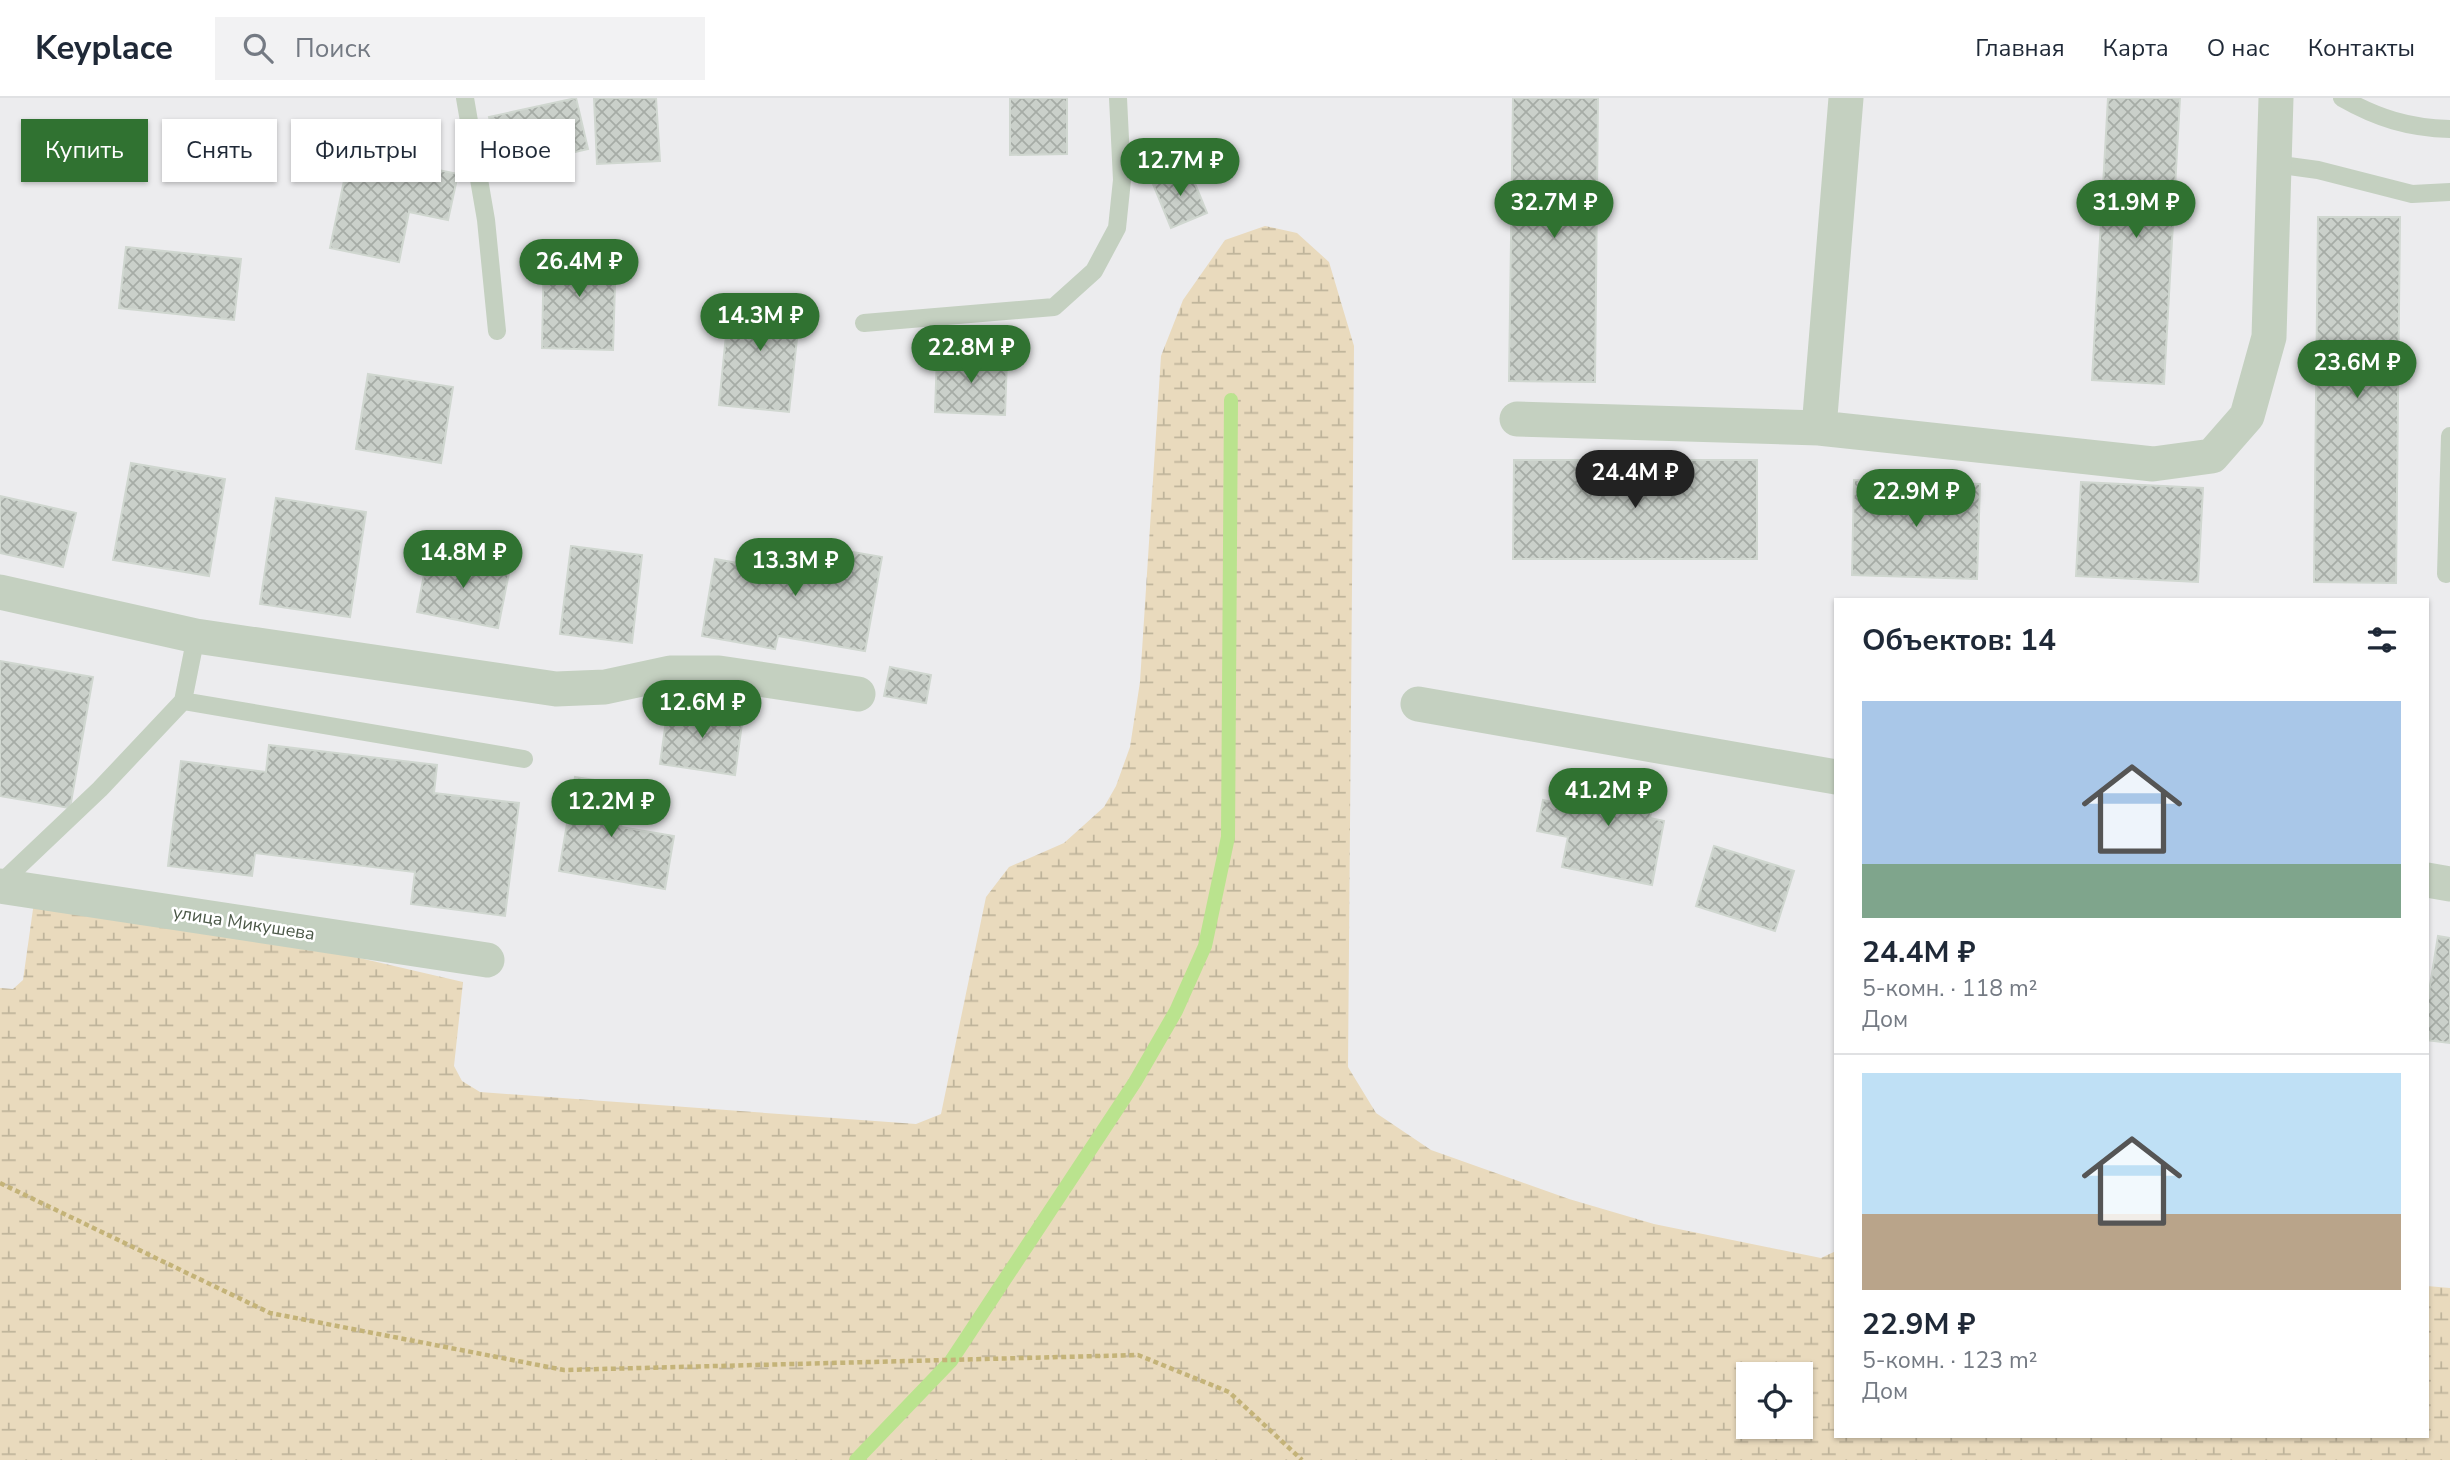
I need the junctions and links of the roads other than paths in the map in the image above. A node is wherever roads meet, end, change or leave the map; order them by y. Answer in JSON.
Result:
{"nodes":[{"id":1,"x":465,"y":98,"type":"edge"},
{"id":2,"x":1118,"y":98,"type":"edge"},
{"id":3,"x":1846,"y":98,"type":"edge"},
{"id":4,"x":2276,"y":98,"type":"edge"},
{"id":5,"x":2342,"y":98,"type":"edge"},
{"id":6,"x":2450,"y":129,"type":"edge"},
{"id":7,"x":2274,"y":164,"type":"junction"},
{"id":8,"x":2450,"y":192,"type":"edge"},
{"id":9,"x":864,"y":323,"type":"dead end"},
{"id":10,"x":497,"y":331,"type":"dead end"},
{"id":11,"x":1517,"y":419,"type":"dead end"},
{"id":12,"x":1819,"y":428,"type":"junction"},
{"id":13,"x":2450,"y":436,"type":"edge"},
{"id":14,"x":2446,"y":574,"type":"dead end"},
{"id":15,"x":0,"y":592,"type":"edge"},
{"id":16,"x":196,"y":636,"type":"junction"},
{"id":17,"x":858,"y":694,"type":"dead end"},
{"id":18,"x":183,"y":702,"type":"junction"},
{"id":19,"x":1418,"y":704,"type":"dead end"},
{"id":20,"x":524,"y":759,"type":"dead end"},
{"id":21,"x":1834,"y":777,"type":"edge"},
{"id":22,"x":2429,"y":880,"type":"edge"},
{"id":23,"x":2450,"y":884,"type":"edge"},
{"id":24,"x":0,"y":885,"type":"edge"},
{"id":25,"x":487,"y":960,"type":"dead end"}],
"edges":[{"from":1,"to":10,"type":"lane"},
{"from":2,"to":9,"type":"lane"},
{"from":3,"to":12,"type":"street"},
{"from":4,"to":7,"type":"street"},
{"from":5,"to":6,"type":"lane"},
{"from":7,"to":8,"type":"lane"},
{"from":7,"to":12,"type":"street"},
{"from":11,"to":12,"type":"street"},
{"from":13,"to":14,"type":"lane"},
{"from":15,"to":16,"type":"street"},
{"from":16,"to":17,"type":"street"},
{"from":16,"to":18,"type":"lane"},
{"from":18,"to":20,"type":"lane"},
{"from":18,"to":24,"type":"lane"},
{"from":19,"to":21,"type":"street"},
{"from":22,"to":23,"type":"street"},
{"from":24,"to":25,"type":"street","name":"улица Микушева"}]}
